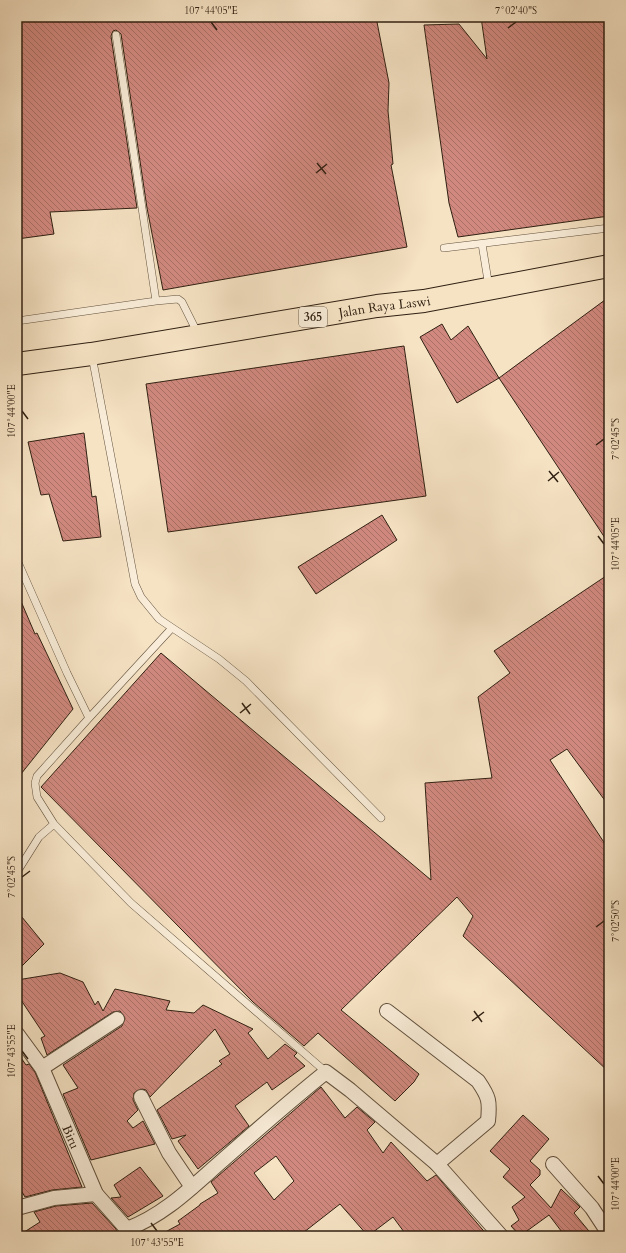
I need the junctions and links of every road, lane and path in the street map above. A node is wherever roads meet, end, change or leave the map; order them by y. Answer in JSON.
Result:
{"nodes":[{"id":1,"x":116,"y":35,"type":"dead end"},
{"id":2,"x":609,"y":228,"type":"edge"},
{"id":3,"x":482,"y":244,"type":"junction"},
{"id":4,"x":444,"y":248,"type":"dead end"},
{"id":5,"x":609,"y":266,"type":"edge"},
{"id":6,"x":489,"y":289,"type":"junction"},
{"id":7,"x":156,"y":301,"type":"junction"},
{"id":8,"x":17,"y":321,"type":"edge"},
{"id":9,"x":198,"y":336,"type":"junction"},
{"id":10,"x":92,"y":354,"type":"junction"},
{"id":11,"x":17,"y":364,"type":"edge"},
{"id":12,"x":17,"y":560,"type":"edge"},
{"id":13,"x":171,"y":629,"type":"junction"},
{"id":14,"x":89,"y":718,"type":"junction"},
{"id":15,"x":381,"y":818,"type":"dead end"},
{"id":16,"x":54,"y":824,"type":"junction"},
{"id":17,"x":17,"y":872,"type":"edge"},
{"id":18,"x":387,"y":1011,"type":"dead end"},
{"id":19,"x":117,"y":1019,"type":"dead end"},
{"id":20,"x":17,"y":1034,"type":"edge"},
{"id":21,"x":42,"y":1068,"type":"junction"},
{"id":22,"x":326,"y":1072,"type":"junction"},
{"id":23,"x":141,"y":1097,"type":"dead end"},
{"id":24,"x":437,"y":1164,"type":"junction"},
{"id":25,"x":553,"y":1164,"type":"dead end"},
{"id":26,"x":192,"y":1187,"type":"junction"},
{"id":27,"x":96,"y":1194,"type":"junction"},
{"id":28,"x":17,"y":1208,"type":"edge"},
{"id":29,"x":130,"y":1233,"type":"edge"},
{"id":30,"x":609,"y":1234,"type":"edge"},
{"id":31,"x":501,"y":1236,"type":"edge"}],
"edges":[{"from":1,"to":7,"type":"lane"},
{"from":2,"to":3,"type":"lane"},
{"from":3,"to":4,"type":"lane"},
{"from":3,"to":6,"type":"lane"},
{"from":5,"to":6,"type":"main road","name":"Jalan Raya Laswi","number":"365"},
{"from":6,"to":9,"type":"main road","name":"Jalan Raya Laswi","number":"365"},
{"from":7,"to":8,"type":"lane"},
{"from":7,"to":9,"type":"lane"},
{"from":9,"to":10,"type":"main road","name":"Jalan Raya Laswi","number":"365"},
{"from":10,"to":11,"type":"main road","name":"Jalan Raya Laswi","number":"365"},
{"from":10,"to":13,"type":"lane"},
{"from":12,"to":14,"type":"lane"},
{"from":13,"to":14,"type":"lane"},
{"from":13,"to":15,"type":"lane"},
{"from":14,"to":16,"type":"lane"},
{"from":16,"to":17,"type":"lane"},
{"from":16,"to":22,"type":"lane"},
{"from":18,"to":24,"type":"street"},
{"from":19,"to":21,"type":"street"},
{"from":20,"to":21,"type":"street","name":"Biru"},
{"from":21,"to":27,"type":"street","name":"Biru"},
{"from":22,"to":24,"type":"street"},
{"from":22,"to":26,"type":"street"},
{"from":23,"to":26,"type":"street"},
{"from":24,"to":31,"type":"street"},
{"from":25,"to":30,"type":"street"},
{"from":26,"to":29,"type":"street"},
{"from":27,"to":28,"type":"street"},
{"from":27,"to":29,"type":"street","name":"Biru"}]}
